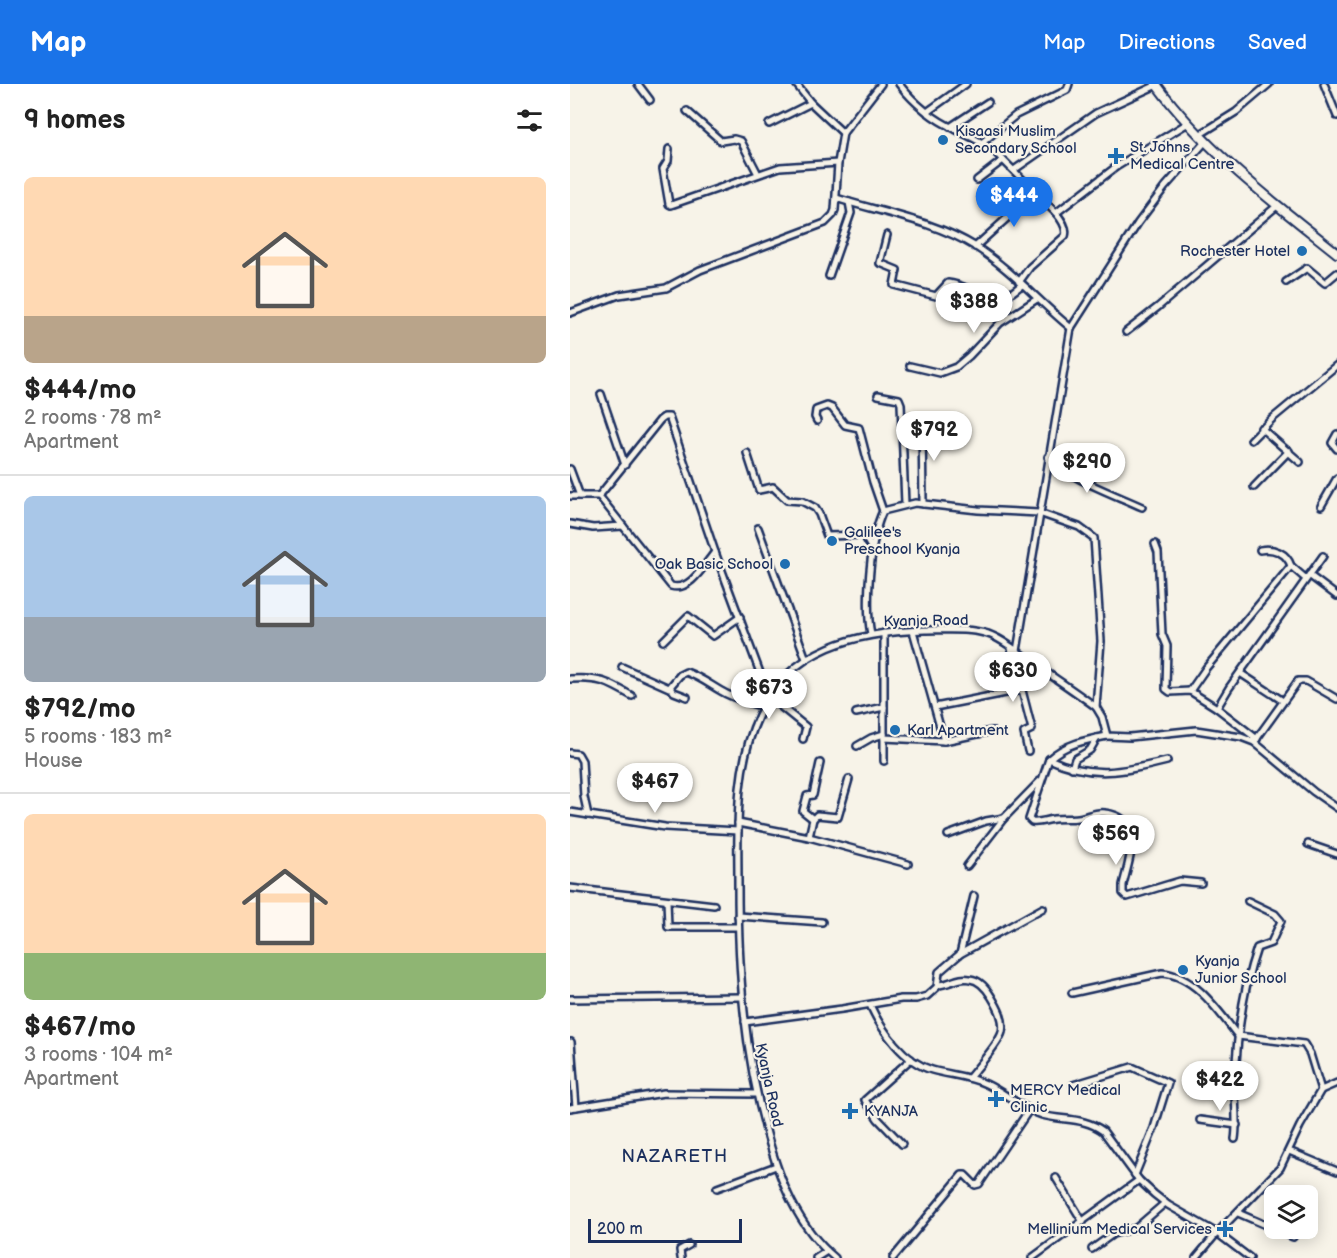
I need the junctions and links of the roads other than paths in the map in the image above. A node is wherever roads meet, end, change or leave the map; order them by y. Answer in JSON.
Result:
{"nodes":[{"id":1,"x":638,"y":84,"type":"edge"},
{"id":2,"x":796,"y":84,"type":"edge"},
{"id":3,"x":881,"y":84,"type":"edge"},
{"id":4,"x":899,"y":84,"type":"edge"},
{"id":5,"x":966,"y":84,"type":"edge"},
{"id":6,"x":1069,"y":84,"type":"edge"},
{"id":7,"x":1269,"y":84,"type":"edge"},
{"id":8,"x":1324,"y":84,"type":"edge"},
{"id":9,"x":1157,"y":85,"type":"edge"},
{"id":10,"x":650,"y":100,"type":"dead end"},
{"id":11,"x":988,"y":102,"type":"dead end"},
{"id":12,"x":811,"y":103,"type":"junction"},
{"id":13,"x":687,"y":111,"type":"dead end"},
{"id":14,"x":927,"y":112,"type":"junction"},
{"id":15,"x":1337,"y":116,"type":"edge"},
{"id":16,"x":1188,"y":123,"type":"junction"},
{"id":17,"x":769,"y":124,"type":"dead end"},
{"id":18,"x":950,"y":127,"type":"junction"},
{"id":19,"x":843,"y":132,"type":"junction"},
{"id":20,"x":1202,"y":139,"type":"junction"},
{"id":21,"x":983,"y":142,"type":"junction"},
{"id":22,"x":669,"y":149,"type":"dead end"},
{"id":23,"x":1003,"y":160,"type":"junction"},
{"id":24,"x":838,"y":163,"type":"junction"},
{"id":25,"x":1014,"y":170,"type":"junction"},
{"id":26,"x":758,"y":174,"type":"junction"},
{"id":27,"x":977,"y":180,"type":"dead end"},
{"id":28,"x":1036,"y":192,"type":"junction"},
{"id":29,"x":836,"y":198,"type":"junction"},
{"id":30,"x":849,"y":201,"type":"junction"},
{"id":31,"x":1278,"y":205,"type":"junction"},
{"id":32,"x":1056,"y":213,"type":"junction"},
{"id":33,"x":887,"y":235,"type":"dead end"},
{"id":34,"x":975,"y":247,"type":"junction"},
{"id":35,"x":1337,"y":253,"type":"edge"},
{"id":36,"x":1337,"y":273,"type":"edge"},
{"id":37,"x":829,"y":276,"type":"dead end"},
{"id":38,"x":1286,"y":282,"type":"dead end"},
{"id":39,"x":1020,"y":283,"type":"junction"},
{"id":40,"x":1037,"y":299,"type":"junction"},
{"id":41,"x":570,"y":313,"type":"edge"},
{"id":42,"x":1071,"y":328,"type":"junction"},
{"id":43,"x":1126,"y":332,"type":"dead end"},
{"id":44,"x":1337,"y":364,"type":"edge"},
{"id":45,"x":910,"y":366,"type":"dead end"},
{"id":46,"x":601,"y":394,"type":"dead end"},
{"id":47,"x":878,"y":395,"type":"dead end"},
{"id":48,"x":817,"y":421,"type":"dead end"},
{"id":49,"x":922,"y":421,"type":"dead end"},
{"id":50,"x":1262,"y":428,"type":"junction"},
{"id":51,"x":1337,"y":434,"type":"edge"},
{"id":52,"x":1251,"y":440,"type":"dead end"},
{"id":53,"x":1337,"y":449,"type":"edge"},
{"id":54,"x":1289,"y":451,"type":"junction"},
{"id":55,"x":747,"y":453,"type":"dead end"},
{"id":56,"x":1048,"y":457,"type":"junction"},
{"id":57,"x":1300,"y":462,"type":"dead end"},
{"id":58,"x":625,"y":465,"type":"junction"},
{"id":59,"x":570,"y":469,"type":"edge"},
{"id":60,"x":1337,"y":478,"type":"edge"},
{"id":61,"x":1254,"y":487,"type":"dead end"},
{"id":62,"x":570,"y":496,"type":"edge"},
{"id":63,"x":580,"y":496,"type":"junction"},
{"id":64,"x":599,"y":496,"type":"junction"},
{"id":65,"x":905,"y":504,"type":"junction"},
{"id":66,"x":923,"y":504,"type":"junction"},
{"id":67,"x":1321,"y":506,"type":"dead end"},
{"id":68,"x":1142,"y":507,"type":"dead end"},
{"id":69,"x":883,"y":511,"type":"junction"},
{"id":70,"x":1039,"y":513,"type":"junction"},
{"id":71,"x":570,"y":524,"type":"edge"},
{"id":72,"x":623,"y":526,"type":"junction"},
{"id":73,"x":758,"y":528,"type":"dead end"},
{"id":74,"x":878,"y":529,"type":"junction"},
{"id":75,"x":864,"y":535,"type":"junction"},
{"id":76,"x":1155,"y":544,"type":"dead end"},
{"id":77,"x":1260,"y":550,"type":"dead end"},
{"id":78,"x":873,"y":551,"type":"junction"},
{"id":79,"x":715,"y":552,"type":"junction"},
{"id":80,"x":1323,"y":556,"type":"dead end"},
{"id":81,"x":1292,"y":566,"type":"junction"},
{"id":82,"x":1307,"y":577,"type":"junction"},
{"id":83,"x":1337,"y":596,"type":"edge"},
{"id":84,"x":740,"y":617,"type":"junction"},
{"id":85,"x":914,"y":631,"type":"junction"},
{"id":86,"x":884,"y":633,"type":"junction"},
{"id":87,"x":871,"y":634,"type":"junction"},
{"id":88,"x":663,"y":641,"type":"dead end"},
{"id":89,"x":1014,"y":650,"type":"junction"},
{"id":90,"x":806,"y":659,"type":"junction"},
{"id":91,"x":622,"y":667,"type":"dead end"},
{"id":92,"x":1239,"y":672,"type":"junction"},
{"id":93,"x":570,"y":679,"type":"edge"},
{"id":94,"x":670,"y":688,"type":"junction"},
{"id":95,"x":1022,"y":690,"type":"junction"},
{"id":96,"x":1190,"y":691,"type":"junction"},
{"id":97,"x":632,"y":696,"type":"dead end"},
{"id":98,"x":687,"y":697,"type":"dead end"},
{"id":99,"x":769,"y":697,"type":"junction"},
{"id":100,"x":1337,"y":699,"type":"edge"},
{"id":101,"x":1283,"y":701,"type":"junction"},
{"id":102,"x":763,"y":706,"type":"junction"},
{"id":103,"x":884,"y":706,"type":"junction"},
{"id":104,"x":935,"y":707,"type":"junction"},
{"id":105,"x":1095,"y":707,"type":"junction"},
{"id":106,"x":1217,"y":708,"type":"junction"},
{"id":107,"x":856,"y":713,"type":"dead end"},
{"id":108,"x":992,"y":731,"type":"dead end"},
{"id":109,"x":884,"y":736,"type":"junction"},
{"id":110,"x":1107,"y":736,"type":"junction"},
{"id":111,"x":1097,"y":738,"type":"junction"},
{"id":112,"x":803,"y":739,"type":"dead end"},
{"id":113,"x":944,"y":741,"type":"junction"},
{"id":114,"x":1255,"y":741,"type":"junction"},
{"id":115,"x":857,"y":746,"type":"dead end"},
{"id":116,"x":1028,"y":751,"type":"dead end"},
{"id":117,"x":570,"y":753,"type":"edge"},
{"id":118,"x":1049,"y":759,"type":"junction"},
{"id":119,"x":1167,"y":761,"type":"dead end"},
{"id":120,"x":884,"y":762,"type":"dead end"},
{"id":121,"x":820,"y":763,"type":"dead end"},
{"id":122,"x":1072,"y":768,"type":"junction"},
{"id":123,"x":849,"y":779,"type":"dead end"},
{"id":124,"x":1041,"y":780,"type":"junction"},
{"id":125,"x":1337,"y":808,"type":"edge"},
{"id":126,"x":570,"y":812,"type":"edge"},
{"id":127,"x":588,"y":815,"type":"junction"},
{"id":128,"x":1004,"y":818,"type":"junction"},
{"id":129,"x":813,"y":819,"type":"junction"},
{"id":130,"x":738,"y":823,"type":"junction"},
{"id":131,"x":738,"y":831,"type":"junction"},
{"id":132,"x":948,"y":835,"type":"dead end"},
{"id":133,"x":809,"y":837,"type":"junction"},
{"id":134,"x":1308,"y":844,"type":"dead end"},
{"id":135,"x":1337,"y":854,"type":"edge"},
{"id":136,"x":908,"y":864,"type":"dead end"},
{"id":137,"x":967,"y":866,"type":"dead end"},
{"id":138,"x":1201,"y":883,"type":"dead end"},
{"id":139,"x":570,"y":888,"type":"edge"},
{"id":140,"x":974,"y":896,"type":"dead end"},
{"id":141,"x":667,"y":900,"type":"junction"},
{"id":142,"x":1248,"y":901,"type":"dead end"},
{"id":143,"x":714,"y":905,"type":"dead end"},
{"id":144,"x":1043,"y":908,"type":"dead end"},
{"id":145,"x":738,"y":916,"type":"junction"},
{"id":146,"x":822,"y":922,"type":"dead end"},
{"id":147,"x":738,"y":927,"type":"junction"},
{"id":148,"x":960,"y":954,"type":"junction"},
{"id":149,"x":938,"y":985,"type":"junction"},
{"id":150,"x":1072,"y":993,"type":"dead end"},
{"id":151,"x":742,"y":997,"type":"junction"},
{"id":152,"x":570,"y":999,"type":"edge"},
{"id":153,"x":870,"y":1005,"type":"junction"},
{"id":154,"x":745,"y":1022,"type":"junction"},
{"id":155,"x":1238,"y":1036,"type":"junction"},
{"id":156,"x":571,"y":1042,"type":"edge"},
{"id":157,"x":911,"y":1059,"type":"junction"},
{"id":158,"x":969,"y":1078,"type":"junction"},
{"id":159,"x":1337,"y":1083,"type":"edge"},
{"id":160,"x":1073,"y":1085,"type":"dead end"},
{"id":161,"x":1322,"y":1090,"type":"junction"},
{"id":162,"x":756,"y":1094,"type":"junction"},
{"id":163,"x":573,"y":1108,"type":"edge"},
{"id":164,"x":1029,"y":1110,"type":"junction"},
{"id":165,"x":1200,"y":1120,"type":"dead end"},
{"id":166,"x":1237,"y":1125,"type":"junction"},
{"id":167,"x":1235,"y":1140,"type":"dead end"},
{"id":168,"x":902,"y":1144,"type":"dead end"},
{"id":169,"x":1289,"y":1151,"type":"junction"},
{"id":170,"x":776,"y":1167,"type":"junction"},
{"id":171,"x":1337,"y":1171,"type":"edge"},
{"id":172,"x":1056,"y":1178,"type":"dead end"},
{"id":173,"x":1137,"y":1178,"type":"junction"},
{"id":174,"x":717,"y":1188,"type":"dead end"},
{"id":175,"x":1165,"y":1203,"type":"junction"},
{"id":176,"x":1238,"y":1213,"type":"junction"},
{"id":177,"x":1083,"y":1222,"type":"junction"},
{"id":178,"x":1264,"y":1224,"type":"edge"},
{"id":179,"x":1217,"y":1233,"type":"junction"},
{"id":180,"x":689,"y":1245,"type":"dead end"},
{"id":181,"x":1092,"y":1249,"type":"dead end"},
{"id":182,"x":827,"y":1251,"type":"junction"},
{"id":183,"x":1239,"y":1251,"type":"junction"},
{"id":184,"x":681,"y":1258,"type":"edge"},
{"id":185,"x":816,"y":1258,"type":"edge"},
{"id":186,"x":835,"y":1258,"type":"edge"},
{"id":187,"x":893,"y":1258,"type":"edge"},
{"id":188,"x":1032,"y":1258,"type":"edge"},
{"id":189,"x":1196,"y":1258,"type":"edge"},
{"id":190,"x":1236,"y":1258,"type":"edge"},
{"id":191,"x":1250,"y":1258,"type":"edge"}],
"edges":[{"from":1,"to":10,"type":"street"},
{"from":2,"to":12,"type":"street"},
{"from":3,"to":19,"type":"street"},
{"from":4,"to":14,"type":"street"},
{"from":5,"to":14,"type":"street"},
{"from":6,"to":21,"type":"street"},
{"from":7,"to":20,"type":"street"},
{"from":8,"to":15,"type":"street"},
{"from":9,"to":16,"type":"main road"},
{"from":9,"to":25,"type":"street"},
{"from":11,"to":18,"type":"street"},
{"from":12,"to":17,"type":"street"},
{"from":12,"to":19,"type":"street"},
{"from":13,"to":26,"type":"street"},
{"from":14,"to":18,"type":"street"},
{"from":16,"to":20,"type":"main road"},
{"from":16,"to":32,"type":"street"},
{"from":18,"to":21,"type":"street"},
{"from":19,"to":24,"type":"street"},
{"from":20,"to":31,"type":"main road"},
{"from":20,"to":42,"type":"street"},
{"from":21,"to":23,"type":"street"},
{"from":22,"to":26,"type":"street"},
{"from":23,"to":25,"type":"street"},
{"from":23,"to":27,"type":"street"},
{"from":24,"to":26,"type":"street"},
{"from":24,"to":29,"type":"street"},
{"from":25,"to":28,"type":"street"},
{"from":28,"to":32,"type":"street"},
{"from":28,"to":34,"type":"street"},
{"from":29,"to":30,"type":"street"},
{"from":29,"to":41,"type":"street"},
{"from":30,"to":34,"type":"street"},
{"from":30,"to":37,"type":"street"},
{"from":31,"to":35,"type":"main road"},
{"from":31,"to":43,"type":"street"},
{"from":32,"to":39,"type":"street"},
{"from":33,"to":39,"type":"street"},
{"from":34,"to":39,"type":"street"},
{"from":36,"to":38,"type":"street"},
{"from":39,"to":40,"type":"street"},
{"from":40,"to":42,"type":"street"},
{"from":40,"to":45,"type":"street"},
{"from":42,"to":56,"type":"street"},
{"from":44,"to":50,"type":"street"},
{"from":46,"to":58,"type":"street"},
{"from":47,"to":65,"type":"street"},
{"from":48,"to":69,"type":"street"},
{"from":49,"to":66,"type":"street"},
{"from":50,"to":52,"type":"street"},
{"from":50,"to":54,"type":"street"},
{"from":51,"to":53,"type":"street"},
{"from":54,"to":57,"type":"street"},
{"from":54,"to":61,"type":"street"},
{"from":55,"to":75,"type":"street"},
{"from":56,"to":68,"type":"street"},
{"from":56,"to":70,"type":"street"},
{"from":58,"to":64,"type":"street"},
{"from":58,"to":79,"type":"street"},
{"from":59,"to":63,"type":"street"},
{"from":60,"to":67,"type":"street"},
{"from":62,"to":63,"type":"street"},
{"from":63,"to":64,"type":"street"},
{"from":64,"to":72,"type":"street"},
{"from":65,"to":66,"type":"street"},
{"from":65,"to":69,"type":"street"},
{"from":66,"to":70,"type":"street"},
{"from":69,"to":74,"type":"street"},
{"from":70,"to":89,"type":"street"},
{"from":70,"to":105,"type":"street"},
{"from":71,"to":72,"type":"street"},
{"from":72,"to":79,"type":"street"},
{"from":73,"to":90,"type":"street"},
{"from":74,"to":75,"type":"street"},
{"from":74,"to":78,"type":"street"},
{"from":75,"to":78,"type":"street"},
{"from":76,"to":96,"type":"street"},
{"from":77,"to":81,"type":"street"},
{"from":78,"to":87,"type":"street"},
{"from":79,"to":84,"type":"street"},
{"from":80,"to":82,"type":"street"},
{"from":81,"to":82,"type":"street"},
{"from":81,"to":96,"type":"street"},
{"from":82,"to":83,"type":"street"},
{"from":82,"to":92,"type":"street"},
{"from":84,"to":88,"type":"street"},
{"from":84,"to":99,"type":"street"},
{"from":85,"to":86,"type":"street","name":"Kyanja Road"},
{"from":85,"to":89,"type":"street","name":"Kyanja Road"},
{"from":85,"to":104,"type":"street"},
{"from":86,"to":87,"type":"street","name":"Kyanja Road"},
{"from":86,"to":103,"type":"street"},
{"from":87,"to":90,"type":"street","name":"Kyanja Road"},
{"from":89,"to":95,"type":"street"},
{"from":89,"to":105,"type":"street","name":"Kyanja Road"},
{"from":90,"to":99,"type":"street","name":"Kyanja Road"},
{"from":91,"to":94,"type":"street"},
{"from":92,"to":101,"type":"street"},
{"from":92,"to":106,"type":"street"},
{"from":93,"to":97,"type":"street"},
{"from":94,"to":98,"type":"street"},
{"from":94,"to":102,"type":"street"},
{"from":95,"to":104,"type":"street"},
{"from":95,"to":116,"type":"street"},
{"from":96,"to":106,"type":"street"},
{"from":99,"to":102,"type":"street","name":"Kyanja Road"},
{"from":99,"to":112,"type":"street"},
{"from":100,"to":101,"type":"street"},
{"from":101,"to":114,"type":"street"},
{"from":102,"to":130,"type":"street","name":"Kyanja Road"},
{"from":103,"to":107,"type":"street"},
{"from":103,"to":109,"type":"street"},
{"from":104,"to":113,"type":"street"},
{"from":105,"to":110,"type":"street"},
{"from":106,"to":114,"type":"street"},
{"from":108,"to":113,"type":"street"},
{"from":109,"to":113,"type":"street"},
{"from":109,"to":115,"type":"street"},
{"from":109,"to":120,"type":"street"},
{"from":110,"to":111,"type":"street"},
{"from":110,"to":114,"type":"street"},
{"from":111,"to":118,"type":"street"},
{"from":111,"to":122,"type":"street"},
{"from":114,"to":125,"type":"street"},
{"from":117,"to":127,"type":"street"},
{"from":118,"to":122,"type":"street"},
{"from":118,"to":124,"type":"street"},
{"from":119,"to":122,"type":"street"},
{"from":121,"to":129,"type":"street"},
{"from":123,"to":129,"type":"street"},
{"from":124,"to":128,"type":"street"},
{"from":124,"to":138,"type":"street"},
{"from":126,"to":127,"type":"street"},
{"from":127,"to":131,"type":"street"},
{"from":128,"to":132,"type":"street"},
{"from":128,"to":137,"type":"street"},
{"from":129,"to":133,"type":"street"},
{"from":130,"to":131,"type":"street","name":"Kyanja Road"},
{"from":130,"to":133,"type":"street"},
{"from":131,"to":145,"type":"street","name":"Kyanja Road"},
{"from":133,"to":136,"type":"street"},
{"from":134,"to":135,"type":"street"},
{"from":139,"to":141,"type":"street"},
{"from":140,"to":148,"type":"street"},
{"from":141,"to":143,"type":"street"},
{"from":141,"to":147,"type":"street"},
{"from":142,"to":155,"type":"street"},
{"from":144,"to":148,"type":"street"},
{"from":145,"to":146,"type":"street"},
{"from":145,"to":147,"type":"street","name":"Kyanja Road"},
{"from":147,"to":151,"type":"street","name":"Kyanja Road"},
{"from":148,"to":149,"type":"street"},
{"from":149,"to":153,"type":"street"},
{"from":149,"to":158,"type":"street"},
{"from":150,"to":155,"type":"street"},
{"from":151,"to":152,"type":"street"},
{"from":151,"to":154,"type":"street","name":"Kyanja Road"},
{"from":153,"to":154,"type":"street"},
{"from":153,"to":157,"type":"street"},
{"from":154,"to":162,"type":"street","name":"Kyanja Road"},
{"from":155,"to":161,"type":"street"},
{"from":155,"to":166,"type":"street"},
{"from":156,"to":163,"type":"street"},
{"from":157,"to":158,"type":"street"},
{"from":157,"to":168,"type":"street"},
{"from":158,"to":164,"type":"street"},
{"from":159,"to":161,"type":"street"},
{"from":160,"to":173,"type":"street"},
{"from":161,"to":169,"type":"street"},
{"from":162,"to":163,"type":"street"},
{"from":162,"to":170,"type":"street","name":"Kyanja Road"},
{"from":164,"to":173,"type":"street"},
{"from":164,"to":187,"type":"street"},
{"from":165,"to":166,"type":"street"},
{"from":166,"to":167,"type":"street"},
{"from":169,"to":171,"type":"street"},
{"from":169,"to":176,"type":"street"},
{"from":170,"to":174,"type":"street"},
{"from":170,"to":182,"type":"street","name":"Kyanja Road"},
{"from":172,"to":177,"type":"street"},
{"from":173,"to":175,"type":"street"},
{"from":173,"to":177,"type":"street"},
{"from":175,"to":179,"type":"street"},
{"from":175,"to":181,"type":"street"},
{"from":176,"to":178,"type":"street"},
{"from":176,"to":179,"type":"street"},
{"from":177,"to":188,"type":"street"},
{"from":179,"to":183,"type":"street"},
{"from":179,"to":189,"type":"street"},
{"from":180,"to":184,"type":"street"},
{"from":182,"to":185,"type":"street"},
{"from":182,"to":186,"type":"street","name":"Kyanja Road"},
{"from":183,"to":190,"type":"street"},
{"from":183,"to":191,"type":"street"}]}
